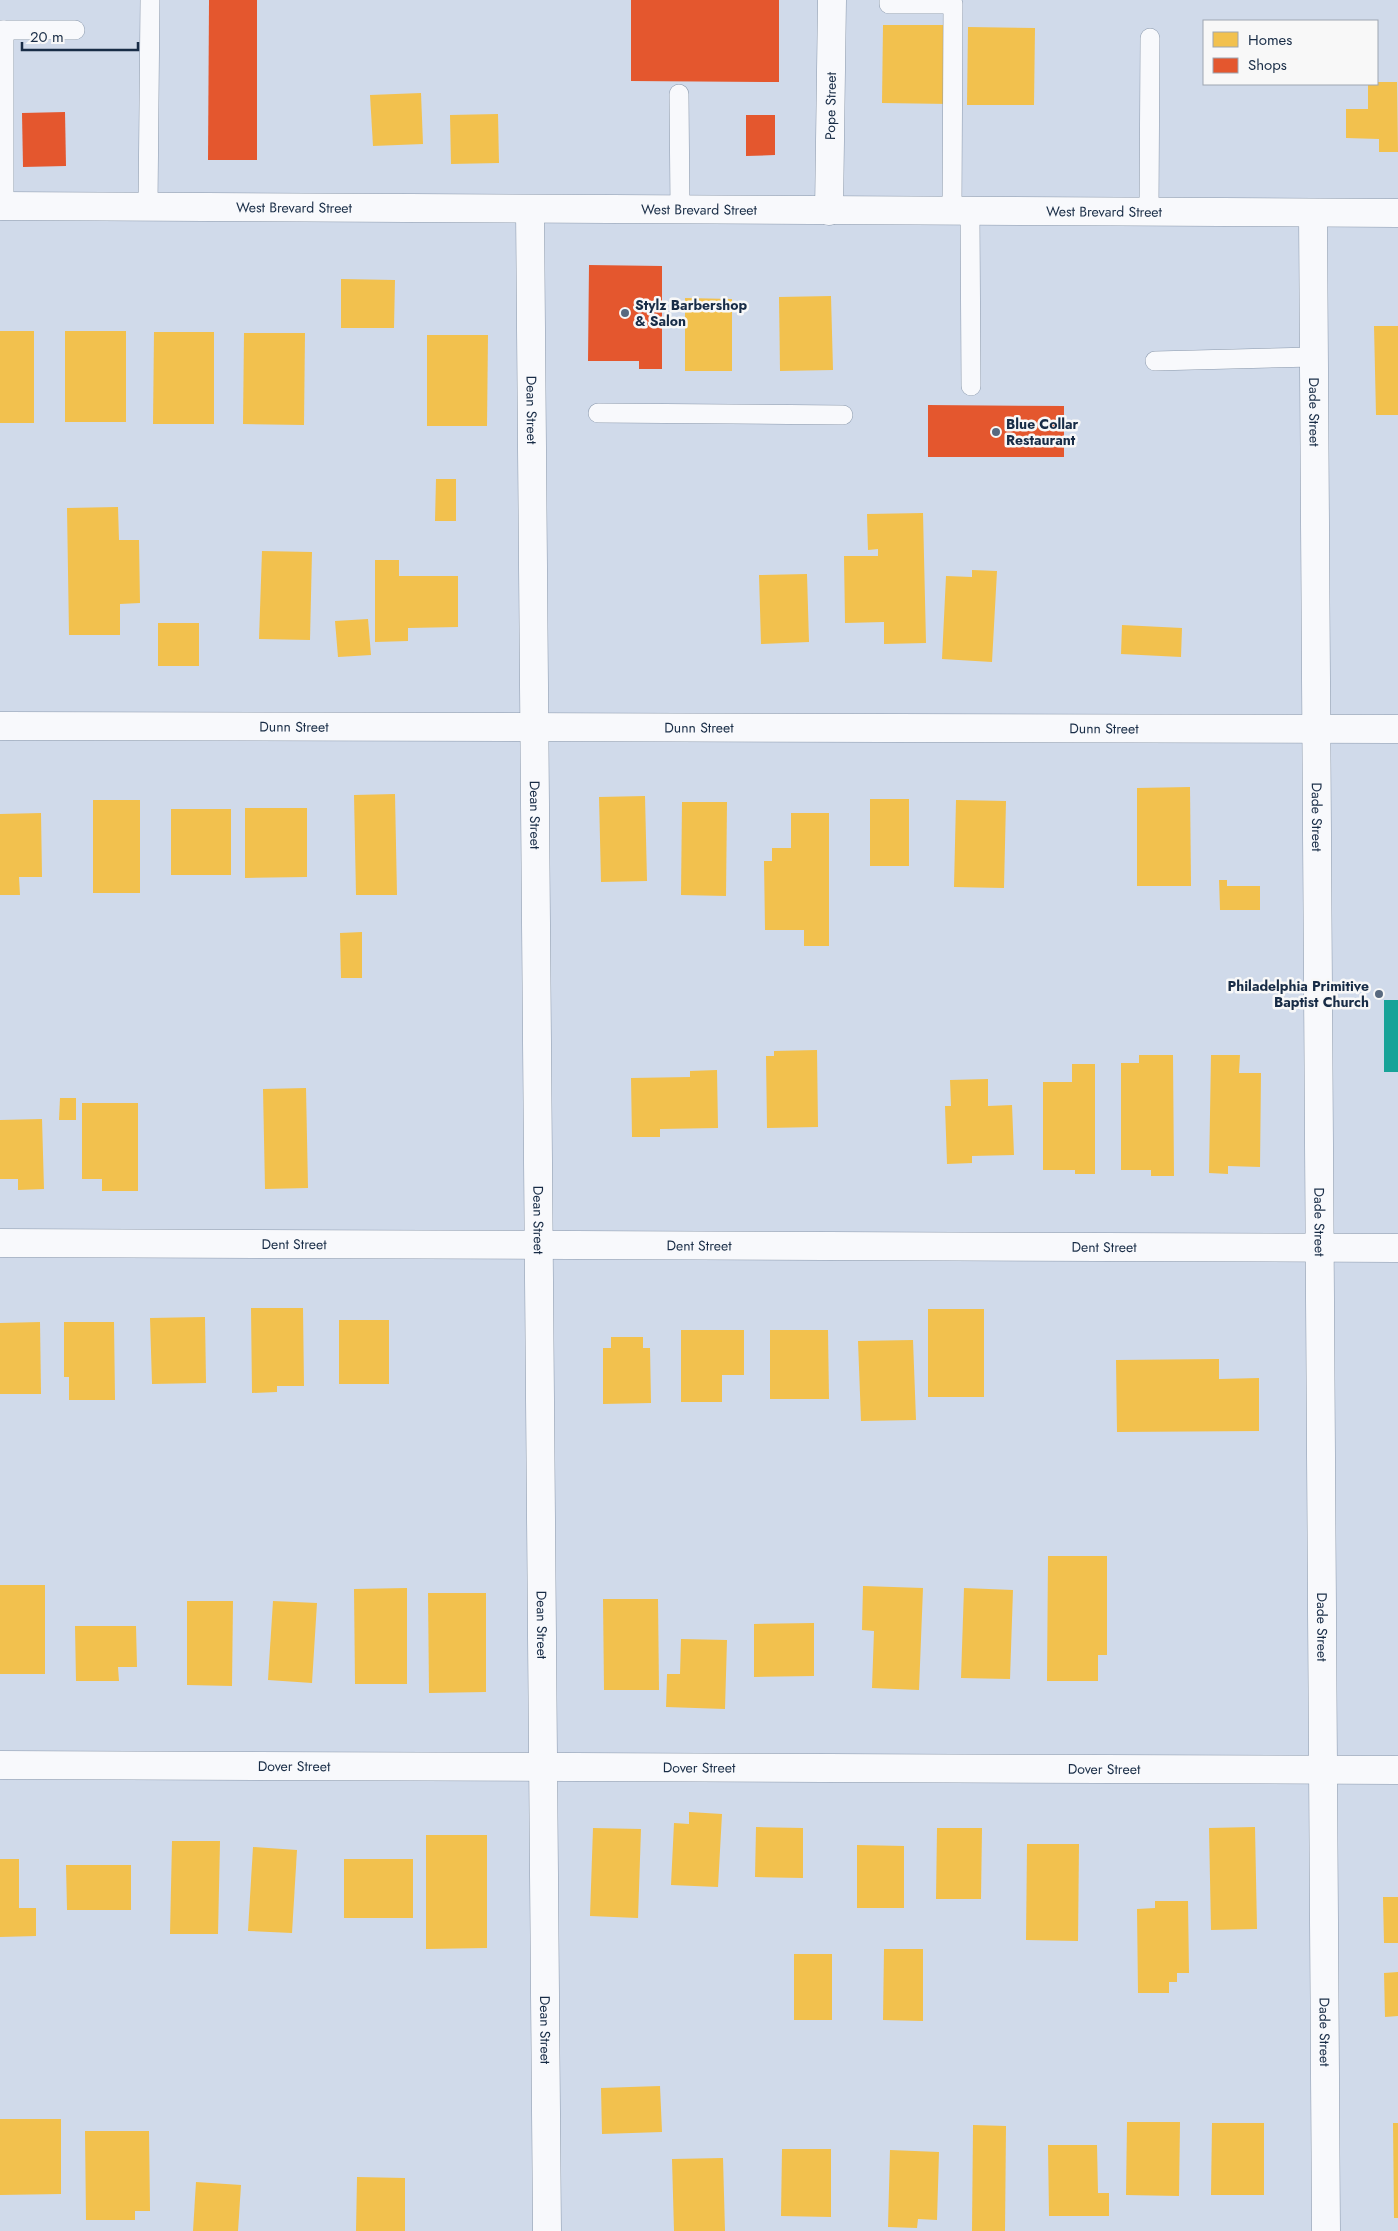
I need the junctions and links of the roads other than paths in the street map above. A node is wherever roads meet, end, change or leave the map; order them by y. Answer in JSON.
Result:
{"nodes":[{"id":1,"x":150,"y":0,"type":"edge"},
{"id":2,"x":832,"y":0,"type":"edge"},
{"id":3,"x":889,"y":0,"type":"edge"},
{"id":4,"x":2,"y":30,"type":"edge"},
{"id":5,"x":75,"y":30,"type":"dead end"},
{"id":6,"x":1150,"y":38,"type":"dead end"},
{"id":7,"x":679,"y":94,"type":"dead end"},
{"id":8,"x":2,"y":206,"type":"edge"},
{"id":9,"x":148,"y":207,"type":"junction"},
{"id":10,"x":530,"y":210,"type":"junction"},
{"id":11,"x":680,"y":210,"type":"junction"},
{"id":12,"x":829,"y":211,"type":"junction"},
{"id":13,"x":961,"y":212,"type":"junction"},
{"id":14,"x":1149,"y":212,"type":"junction"},
{"id":15,"x":1314,"y":213,"type":"junction"},
{"id":16,"x":1398,"y":213,"type":"edge"},
{"id":17,"x":1314,"y":357,"type":"junction"},
{"id":18,"x":1155,"y":361,"type":"dead end"},
{"id":19,"x":971,"y":386,"type":"dead end"},
{"id":20,"x":598,"y":413,"type":"dead end"},
{"id":21,"x":843,"y":415,"type":"dead end"},
{"id":22,"x":0,"y":726,"type":"edge"},
{"id":23,"x":534,"y":726,"type":"junction"},
{"id":24,"x":1316,"y":729,"type":"junction"},
{"id":25,"x":1398,"y":729,"type":"edge"},
{"id":26,"x":0,"y":1243,"type":"edge"},
{"id":27,"x":538,"y":1244,"type":"junction"},
{"id":28,"x":1320,"y":1248,"type":"junction"},
{"id":29,"x":1398,"y":1248,"type":"edge"},
{"id":30,"x":0,"y":1765,"type":"edge"},
{"id":31,"x":543,"y":1767,"type":"junction"},
{"id":32,"x":1324,"y":1769,"type":"junction"},
{"id":33,"x":1398,"y":1770,"type":"edge"},
{"id":34,"x":547,"y":2231,"type":"edge"},
{"id":35,"x":1326,"y":2231,"type":"edge"}],
"edges":[{"from":1,"to":9,"type":"lane"},
{"from":2,"to":12,"type":"street","name":"Pope Street"},
{"from":3,"to":13,"type":"lane"},
{"from":4,"to":5,"type":"lane"},
{"from":4,"to":8,"type":"lane"},
{"from":6,"to":14,"type":"lane"},
{"from":7,"to":11,"type":"lane"},
{"from":8,"to":9,"type":"street","name":"West Brevard Street"},
{"from":9,"to":10,"type":"street","name":"West Brevard Street"},
{"from":10,"to":11,"type":"street","name":"West Brevard Street"},
{"from":10,"to":23,"type":"street","name":"Dean Street"},
{"from":11,"to":12,"type":"street","name":"West Brevard Street"},
{"from":12,"to":13,"type":"street","name":"West Brevard Street"},
{"from":13,"to":14,"type":"street","name":"West Brevard Street"},
{"from":13,"to":19,"type":"lane"},
{"from":14,"to":15,"type":"street","name":"West Brevard Street"},
{"from":15,"to":16,"type":"street","name":"West Brevard Street"},
{"from":15,"to":17,"type":"street","name":"Dade Street"},
{"from":17,"to":18,"type":"lane"},
{"from":17,"to":24,"type":"street","name":"Dade Street"},
{"from":20,"to":21,"type":"lane"},
{"from":22,"to":23,"type":"street","name":"Dunn Street"},
{"from":23,"to":24,"type":"street","name":"Dunn Street"},
{"from":23,"to":27,"type":"street","name":"Dean Street"},
{"from":24,"to":25,"type":"street","name":"Dunn Street"},
{"from":24,"to":28,"type":"street","name":"Dade Street"},
{"from":26,"to":27,"type":"street","name":"Dent Street"},
{"from":27,"to":28,"type":"street","name":"Dent Street"},
{"from":27,"to":31,"type":"street","name":"Dean Street"},
{"from":28,"to":29,"type":"street","name":"Dent Street"},
{"from":28,"to":32,"type":"street","name":"Dade Street"},
{"from":30,"to":31,"type":"street","name":"Dover Street"},
{"from":31,"to":32,"type":"street","name":"Dover Street"},
{"from":31,"to":34,"type":"street","name":"Dean Street"},
{"from":32,"to":33,"type":"street","name":"Dover Street"},
{"from":32,"to":35,"type":"street","name":"Dade Street"}]}
